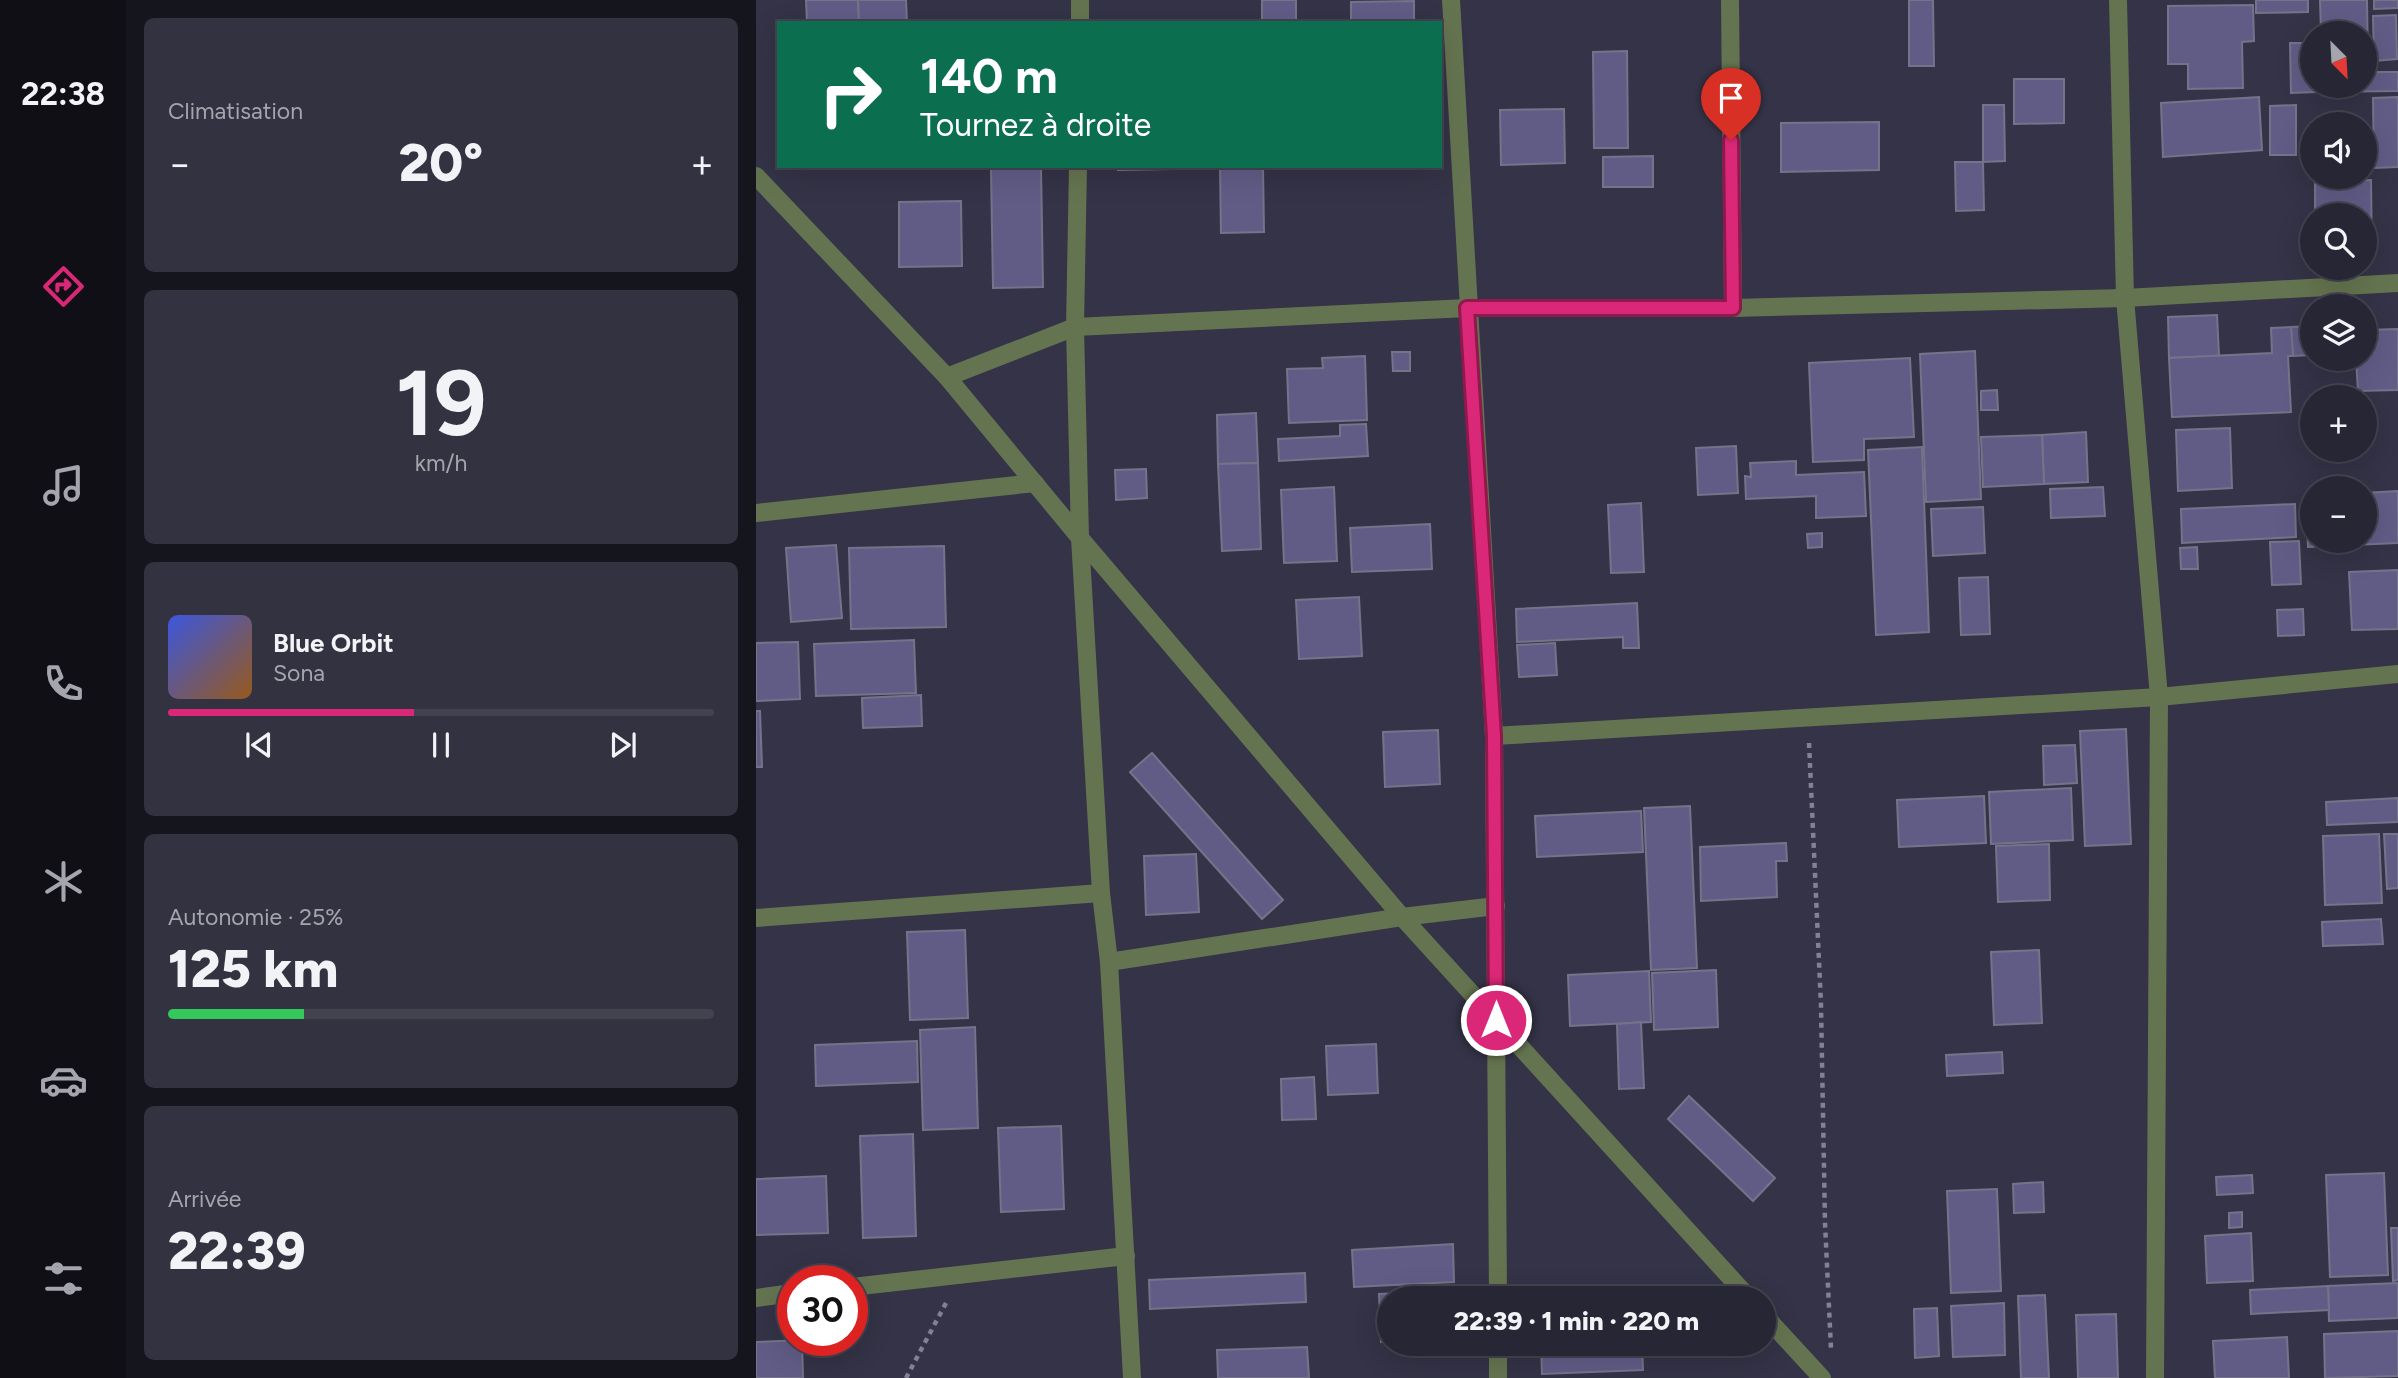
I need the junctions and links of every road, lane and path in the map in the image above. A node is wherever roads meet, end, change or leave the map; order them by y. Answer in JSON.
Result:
{"nodes":[{"id":1,"x":1080,"y":0,"type":"edge"},
{"id":2,"x":1451,"y":0,"type":"edge"},
{"id":3,"x":1730,"y":0,"type":"edge"},
{"id":4,"x":2118,"y":0,"type":"edge"},
{"id":5,"x":1080,"y":21,"type":"edge"},
{"id":6,"x":1078,"y":168,"type":"edge"},
{"id":7,"x":756,"y":176,"type":"edge"},
{"id":8,"x":2398,"y":283,"type":"edge"},
{"id":9,"x":2125,"y":298,"type":"junction"},
{"id":10,"x":1467,"y":308,"type":"junction"},
{"id":11,"x":1733,"y":308,"type":"junction"},
{"id":12,"x":1075,"y":327,"type":"junction"},
{"id":13,"x":947,"y":377,"type":"junction"},
{"id":14,"x":1035,"y":483,"type":"junction"},
{"id":15,"x":756,"y":513,"type":"edge"},
{"id":16,"x":1080,"y":538,"type":"junction"},
{"id":17,"x":2398,"y":674,"type":"edge"},
{"id":18,"x":2159,"y":697,"type":"junction"},
{"id":19,"x":1808,"y":717,"type":"junction"},
{"id":20,"x":1494,"y":736,"type":"junction"},
{"id":21,"x":1101,"y":893,"type":"junction"},
{"id":22,"x":1496,"y":906,"type":"junction"},
{"id":23,"x":1402,"y":917,"type":"junction"},
{"id":24,"x":756,"y":918,"type":"edge"},
{"id":25,"x":1108,"y":962,"type":"junction"},
{"id":26,"x":1496,"y":1020,"type":"junction"},
{"id":27,"x":1126,"y":1256,"type":"junction"},
{"id":28,"x":961,"y":1274,"type":"junction"},
{"id":29,"x":868,"y":1285,"type":"edge"},
{"id":30,"x":1498,"y":1286,"type":"edge"},
{"id":31,"x":1738,"y":1286,"type":"edge"},
{"id":32,"x":777,"y":1295,"type":"edge"},
{"id":33,"x":756,"y":1297,"type":"edge"},
{"id":34,"x":1776,"y":1328,"type":"edge"},
{"id":35,"x":1831,"y":1352,"type":"dead end"},
{"id":36,"x":1498,"y":1356,"type":"edge"},
{"id":37,"x":906,"y":1378,"type":"edge"},
{"id":38,"x":1132,"y":1378,"type":"edge"},
{"id":39,"x":1498,"y":1378,"type":"edge"},
{"id":40,"x":1822,"y":1378,"type":"edge"},
{"id":41,"x":2155,"y":1378,"type":"edge"}],
"edges":[{"from":1,"to":5,"type":"street"},
{"from":2,"to":10,"type":"street"},
{"from":3,"to":11,"type":"street"},
{"from":4,"to":9,"type":"street"},
{"from":6,"to":12,"type":"street"},
{"from":7,"to":13,"type":"street"},
{"from":8,"to":9,"type":"street"},
{"from":9,"to":11,"type":"street"},
{"from":9,"to":18,"type":"street"},
{"from":10,"to":11,"type":"street"},
{"from":10,"to":12,"type":"street"},
{"from":10,"to":20,"type":"street"},
{"from":12,"to":13,"type":"street"},
{"from":12,"to":16,"type":"street"},
{"from":13,"to":14,"type":"street"},
{"from":14,"to":15,"type":"street"},
{"from":14,"to":16,"type":"street"},
{"from":16,"to":21,"type":"street"},
{"from":16,"to":23,"type":"street"},
{"from":17,"to":18,"type":"street"},
{"from":18,"to":19,"type":"street"},
{"from":18,"to":41,"type":"street"},
{"from":19,"to":20,"type":"street"},
{"from":19,"to":35,"type":"path"},
{"from":20,"to":22,"type":"street"},
{"from":21,"to":24,"type":"street"},
{"from":21,"to":25,"type":"street"},
{"from":22,"to":23,"type":"street"},
{"from":22,"to":26,"type":"street"},
{"from":23,"to":25,"type":"street"},
{"from":23,"to":26,"type":"street"},
{"from":25,"to":27,"type":"street"},
{"from":26,"to":30,"type":"street"},
{"from":26,"to":31,"type":"street"},
{"from":27,"to":28,"type":"street"},
{"from":27,"to":38,"type":"street"},
{"from":28,"to":29,"type":"street"},
{"from":28,"to":37,"type":"path"},
{"from":32,"to":33,"type":"street"},
{"from":34,"to":40,"type":"street"},
{"from":36,"to":39,"type":"street"}]}
